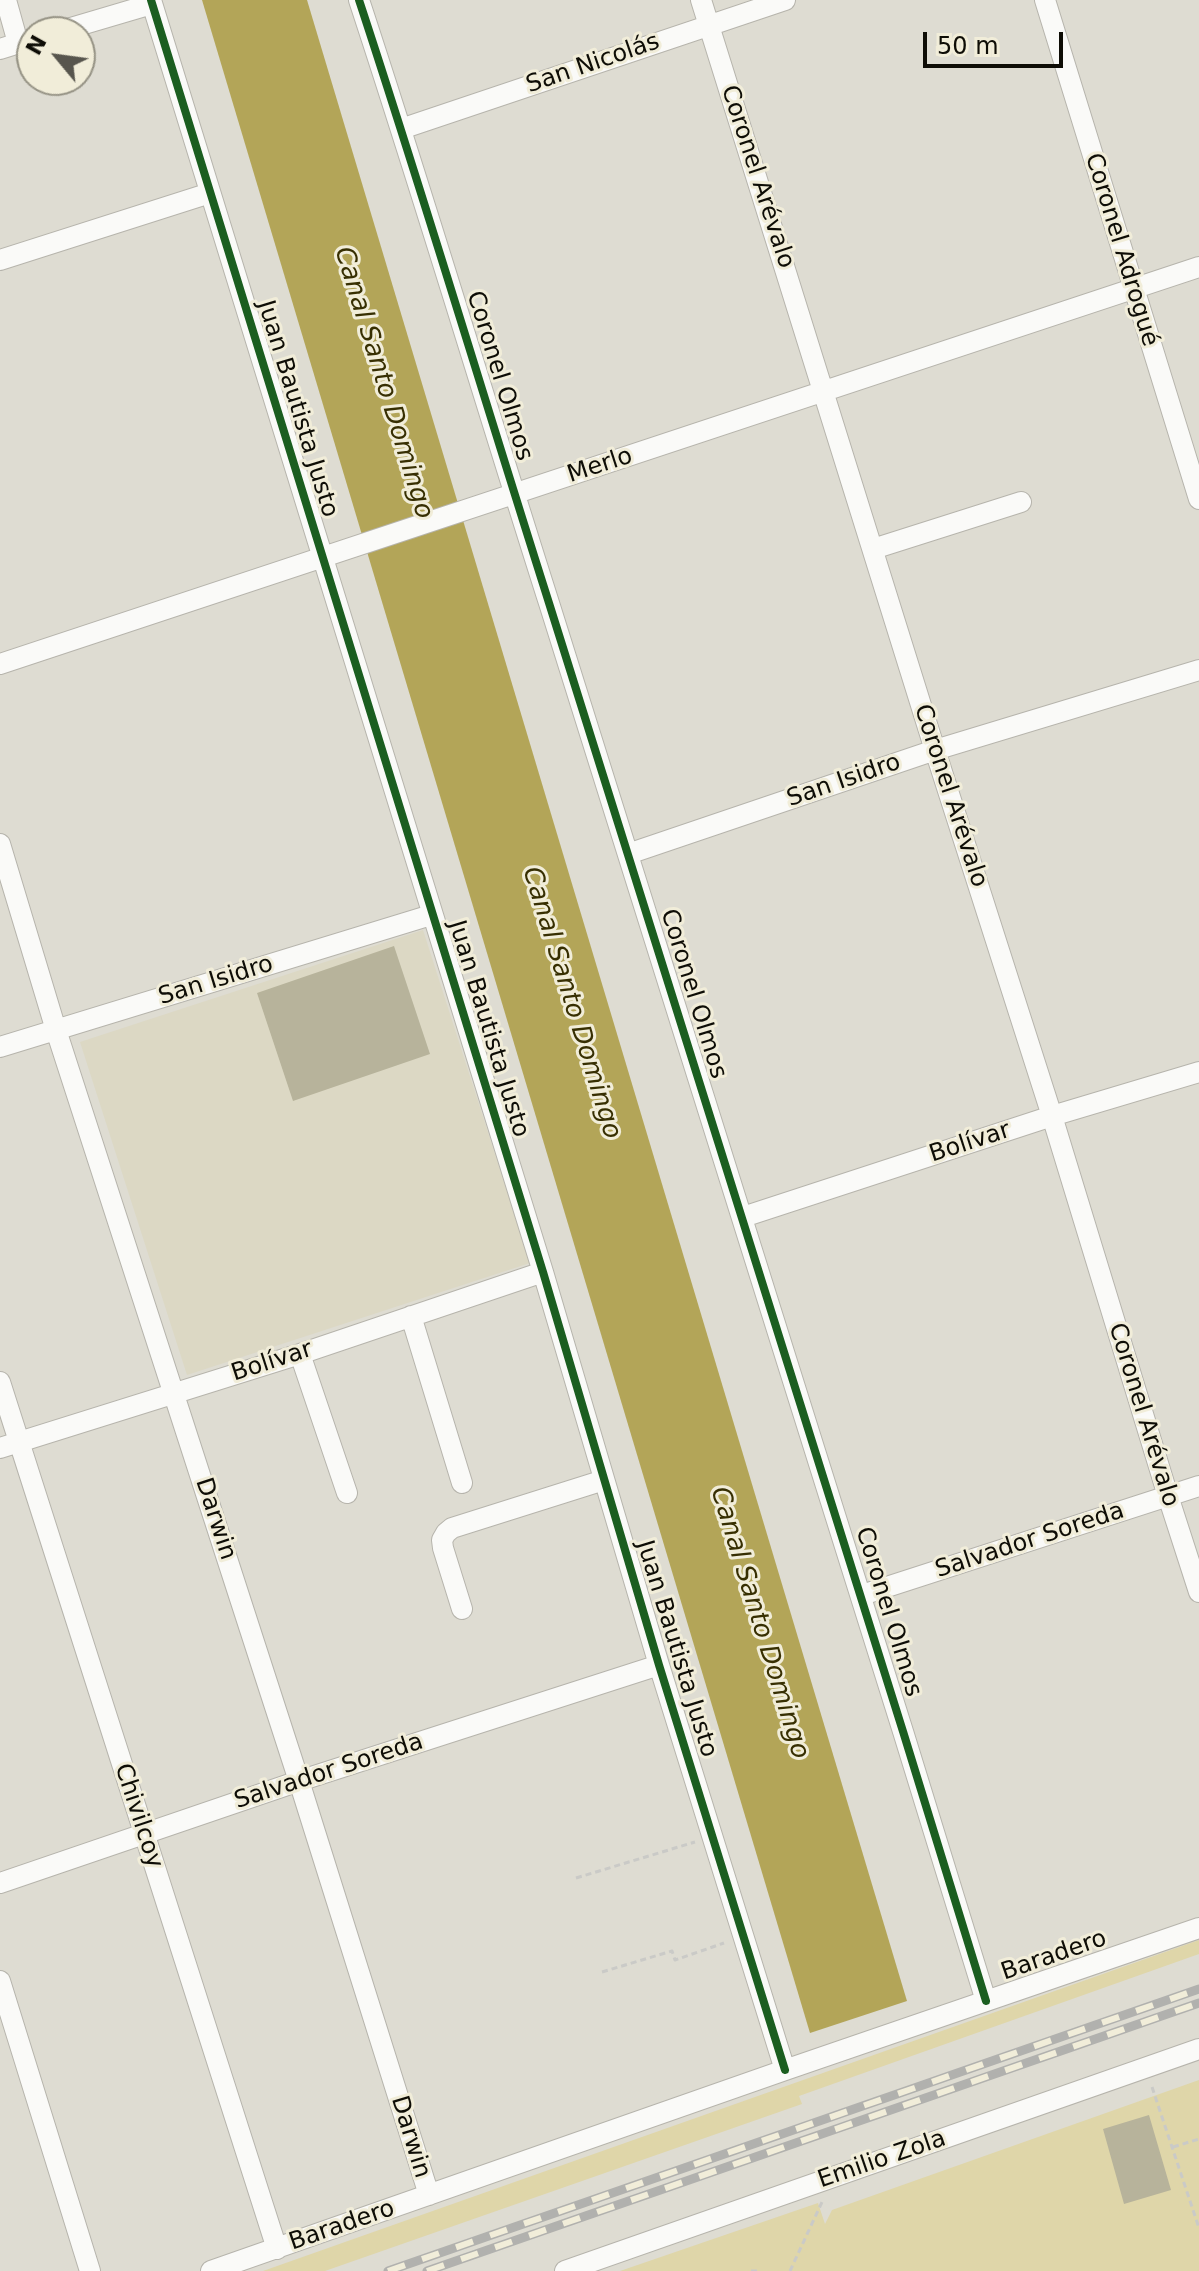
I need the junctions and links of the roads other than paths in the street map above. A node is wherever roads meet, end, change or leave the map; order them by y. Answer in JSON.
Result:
{"nodes":[{"id":1,"x":6,"y":0,"type":"edge"},
{"id":2,"x":359,"y":0,"type":"edge"},
{"id":3,"x":701,"y":0,"type":"edge"},
{"id":4,"x":785,"y":0,"type":"edge"},
{"id":5,"x":1045,"y":0,"type":"edge"},
{"id":6,"x":152,"y":2,"type":"edge"},
{"id":7,"x":96,"y":20,"type":"edge"},
{"id":8,"x":709,"y":25,"type":"junction"},
{"id":9,"x":16,"y":40,"type":"edge"},
{"id":10,"x":401,"y":129,"type":"junction"},
{"id":11,"x":210,"y":193,"type":"junction"},
{"id":12,"x":0,"y":260,"type":"edge"},
{"id":13,"x":1199,"y":267,"type":"edge"},
{"id":14,"x":1133,"y":289,"type":"junction"},
{"id":15,"x":825,"y":392,"type":"junction"},
{"id":16,"x":514,"y":495,"type":"junction"},
{"id":17,"x":1199,"y":499,"type":"edge"},
{"id":18,"x":1021,"y":502,"type":"dead end"},
{"id":19,"x":873,"y":549,"type":"junction"},
{"id":20,"x":322,"y":558,"type":"junction"},
{"id":21,"x":0,"y":664,"type":"edge"},
{"id":22,"x":1199,"y":670,"type":"edge"},
{"id":23,"x":935,"y":750,"type":"junction"},
{"id":24,"x":0,"y":844,"type":"edge"},
{"id":25,"x":628,"y":854,"type":"junction"},
{"id":26,"x":431,"y":915,"type":"junction"},
{"id":27,"x":56,"y":1030,"type":"junction"},
{"id":28,"x":0,"y":1047,"type":"edge"},
{"id":29,"x":1199,"y":1072,"type":"edge"},
{"id":30,"x":1052,"y":1116,"type":"junction"},
{"id":31,"x":743,"y":1217,"type":"junction"},
{"id":32,"x":543,"y":1272,"type":"junction"},
{"id":33,"x":411,"y":1316,"type":"junction"},
{"id":34,"x":300,"y":1354,"type":"junction"},
{"id":35,"x":0,"y":1382,"type":"edge"},
{"id":36,"x":175,"y":1393,"type":"junction"},
{"id":37,"x":10,"y":1445,"type":"edge"},
{"id":38,"x":604,"y":1480,"type":"junction"},
{"id":39,"x":462,"y":1483,"type":"dead end"},
{"id":40,"x":1199,"y":1486,"type":"edge"},
{"id":41,"x":347,"y":1493,"type":"dead end"},
{"id":42,"x":1168,"y":1496,"type":"junction"},
{"id":43,"x":1199,"y":1592,"type":"edge"},
{"id":44,"x":862,"y":1595,"type":"junction"},
{"id":45,"x":462,"y":1609,"type":"dead end"},
{"id":46,"x":659,"y":1665,"type":"junction"},
{"id":47,"x":299,"y":1781,"type":"junction"},
{"id":48,"x":144,"y":1834,"type":"junction"},
{"id":49,"x":0,"y":1883,"type":"edge"},
{"id":50,"x":1199,"y":1928,"type":"edge"},
{"id":51,"x":0,"y":1981,"type":"edge"},
{"id":52,"x":986,"y":2001,"type":"junction"},
{"id":53,"x":1199,"y":2049,"type":"edge"},
{"id":54,"x":785,"y":2070,"type":"junction"},
{"id":55,"x":429,"y":2195,"type":"junction"},
{"id":56,"x":277,"y":2249,"type":"junction"},
{"id":57,"x":90,"y":2271,"type":"edge"},
{"id":58,"x":211,"y":2271,"type":"edge"},
{"id":59,"x":565,"y":2271,"type":"edge"}],
"edges":[{"from":1,"to":9,"type":"street"},
{"from":2,"to":10,"type":"street","name":"Coronel Olmos"},
{"from":3,"to":8,"type":"street","name":"Coronel Arévalo"},
{"from":4,"to":8,"type":"street","name":"San Nicolás"},
{"from":5,"to":14,"type":"street","name":"Coronel Adrogué"},
{"from":6,"to":7,"type":"street"},
{"from":6,"to":11,"type":"street","name":"Juan Bautista Justo"},
{"from":8,"to":10,"type":"street","name":"San Nicolás"},
{"from":8,"to":15,"type":"street","name":"Coronel Arévalo"},
{"from":10,"to":16,"type":"street","name":"Coronel Olmos"},
{"from":11,"to":12,"type":"street"},
{"from":11,"to":20,"type":"street","name":"Juan Bautista Justo"},
{"from":13,"to":14,"type":"street","name":"Merlo"},
{"from":14,"to":15,"type":"street","name":"Merlo"},
{"from":14,"to":17,"type":"street","name":"Coronel Adrogué"},
{"from":15,"to":16,"type":"street","name":"Merlo"},
{"from":15,"to":19,"type":"street","name":"Coronel Arévalo"},
{"from":16,"to":20,"type":"street","name":"Merlo"},
{"from":16,"to":25,"type":"street","name":"Coronel Olmos"},
{"from":18,"to":19,"type":"street"},
{"from":19,"to":23,"type":"street","name":"Coronel Arévalo"},
{"from":20,"to":21,"type":"street","name":"Merlo"},
{"from":20,"to":26,"type":"street","name":"Juan Bautista Justo"},
{"from":22,"to":23,"type":"street","name":"San Isidro"},
{"from":23,"to":25,"type":"street","name":"San Isidro"},
{"from":23,"to":30,"type":"street","name":"Coronel Arévalo"},
{"from":24,"to":27,"type":"street","name":"Darwin"},
{"from":25,"to":31,"type":"street","name":"Coronel Olmos"},
{"from":26,"to":27,"type":"street","name":"San Isidro"},
{"from":26,"to":32,"type":"street","name":"Juan Bautista Justo"},
{"from":27,"to":28,"type":"street","name":"San Isidro"},
{"from":27,"to":36,"type":"street","name":"Darwin"},
{"from":29,"to":30,"type":"street","name":"Bolívar"},
{"from":30,"to":31,"type":"street","name":"Bolívar"},
{"from":30,"to":42,"type":"street","name":"Coronel Arévalo"},
{"from":31,"to":44,"type":"street","name":"Coronel Olmos"},
{"from":32,"to":33,"type":"street","name":"Bolívar"},
{"from":32,"to":38,"type":"street","name":"Juan Bautista Justo"},
{"from":33,"to":34,"type":"street","name":"Bolívar"},
{"from":33,"to":39,"type":"street"},
{"from":34,"to":36,"type":"street","name":"Bolívar"},
{"from":34,"to":41,"type":"street"},
{"from":35,"to":37,"type":"street","name":"Chivilcoy"},
{"from":36,"to":37,"type":"street","name":"Bolívar"},
{"from":36,"to":47,"type":"street","name":"Darwin"},
{"from":37,"to":48,"type":"street","name":"Chivilcoy"},
{"from":38,"to":45,"type":"street"},
{"from":38,"to":46,"type":"street","name":"Juan Bautista Justo"},
{"from":40,"to":42,"type":"street","name":"Salvador Soreda"},
{"from":42,"to":43,"type":"street","name":"Coronel Arévalo"},
{"from":42,"to":44,"type":"street","name":"Salvador Soreda"},
{"from":44,"to":52,"type":"street","name":"Coronel Olmos"},
{"from":46,"to":47,"type":"street","name":"Salvador Soreda"},
{"from":46,"to":54,"type":"street","name":"Juan Bautista Justo"},
{"from":47,"to":48,"type":"street","name":"Salvador Soreda"},
{"from":47,"to":55,"type":"street","name":"Darwin"},
{"from":48,"to":49,"type":"street","name":"Salvador Soreda"},
{"from":48,"to":56,"type":"street","name":"Chivilcoy"},
{"from":50,"to":52,"type":"street","name":"Baradero"},
{"from":51,"to":57,"type":"street"},
{"from":52,"to":54,"type":"street","name":"Baradero"},
{"from":53,"to":59,"type":"street","name":"Emilio Zola"},
{"from":54,"to":55,"type":"street","name":"Baradero"},
{"from":55,"to":56,"type":"street","name":"Baradero"},
{"from":56,"to":58,"type":"street","name":"Baradero"}]}
